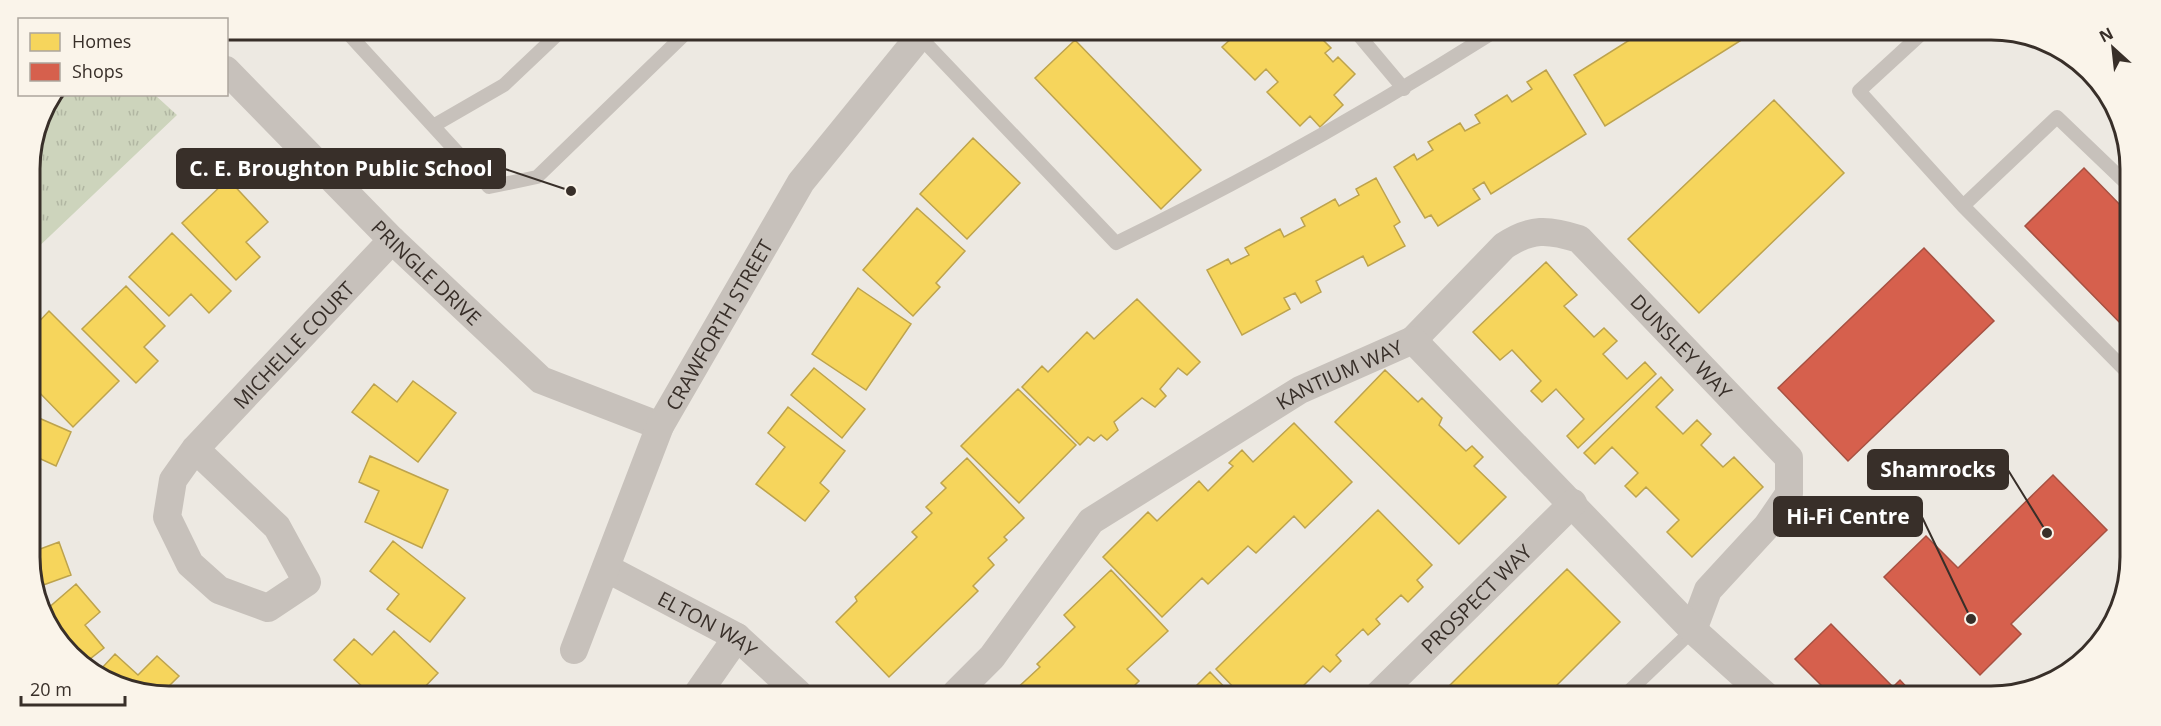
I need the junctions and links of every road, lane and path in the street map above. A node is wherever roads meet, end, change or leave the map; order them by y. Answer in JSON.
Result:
{"nodes":[{"id":1,"x":1363,"y":40,"type":"edge"},
{"id":2,"x":1481,"y":40,"type":"edge"},
{"id":3,"x":1914,"y":40,"type":"edge"},
{"id":4,"x":355,"y":41,"type":"edge"},
{"id":5,"x":551,"y":41,"type":"edge"},
{"id":6,"x":678,"y":41,"type":"edge"},
{"id":7,"x":913,"y":41,"type":"edge"},
{"id":8,"x":926,"y":41,"type":"edge"},
{"id":9,"x":228,"y":72,"type":"edge"},
{"id":10,"x":1404,"y":89,"type":"junction"},
{"id":11,"x":434,"y":126,"type":"junction"},
{"id":12,"x":2120,"y":177,"type":"edge"},
{"id":13,"x":1963,"y":206,"type":"junction"},
{"id":14,"x":392,"y":240,"type":"junction"},
{"id":15,"x":1413,"y":340,"type":"junction"},
{"id":16,"x":2120,"y":365,"type":"edge"},
{"id":17,"x":660,"y":426,"type":"junction"},
{"id":18,"x":195,"y":449,"type":"junction"},
{"id":19,"x":1573,"y":503,"type":"junction"},
{"id":20,"x":606,"y":568,"type":"junction"},
{"id":21,"x":1693,"y":630,"type":"junction"},
{"id":22,"x":737,"y":637,"type":"junction"},
{"id":23,"x":574,"y":650,"type":"dead end"},
{"id":24,"x":1388,"y":685,"type":"edge"},
{"id":25,"x":1635,"y":685,"type":"edge"},
{"id":26,"x":1754,"y":685,"type":"edge"},
{"id":27,"x":703,"y":686,"type":"edge"},
{"id":28,"x":790,"y":686,"type":"edge"},
{"id":29,"x":963,"y":686,"type":"edge"}],
"edges":[{"from":1,"to":10,"type":"lane"},
{"from":2,"to":10,"type":"lane"},
{"from":3,"to":13,"type":"lane"},
{"from":4,"to":11,"type":"lane"},
{"from":5,"to":11,"type":"lane"},
{"from":6,"to":11,"type":"lane"},
{"from":7,"to":17,"type":"street","name":"CRAWFORTH STREET"},
{"from":8,"to":10,"type":"lane"},
{"from":9,"to":14,"type":"street","name":"PRINGLE DRIVE"},
{"from":12,"to":13,"type":"lane"},
{"from":13,"to":16,"type":"lane"},
{"from":14,"to":17,"type":"street","name":"PRINGLE DRIVE"},
{"from":14,"to":18,"type":"street","name":"MICHELLE COURT"},
{"from":15,"to":19,"type":"street","name":"KANTIUM WAY"},
{"from":15,"to":21,"type":"street","name":"DUNSLEY WAY"},
{"from":15,"to":29,"type":"street","name":"KANTIUM WAY"},
{"from":17,"to":20,"type":"street","name":"CRAWFORTH STREET"},
{"from":18,"to":18,"type":"street","name":"MICHELLE COURT"},
{"from":19,"to":21,"type":"street","name":"KANTIUM WAY"},
{"from":19,"to":24,"type":"street","name":"PROSPECT WAY"},
{"from":20,"to":22,"type":"street","name":"ELTON WAY"},
{"from":20,"to":23,"type":"street","name":"CRAWFORTH STREET"},
{"from":21,"to":25,"type":"lane"},
{"from":21,"to":26,"type":"street","name":"KANTIUM WAY"},
{"from":22,"to":27,"type":"street"},
{"from":22,"to":28,"type":"street","name":"ELTON WAY"}]}
